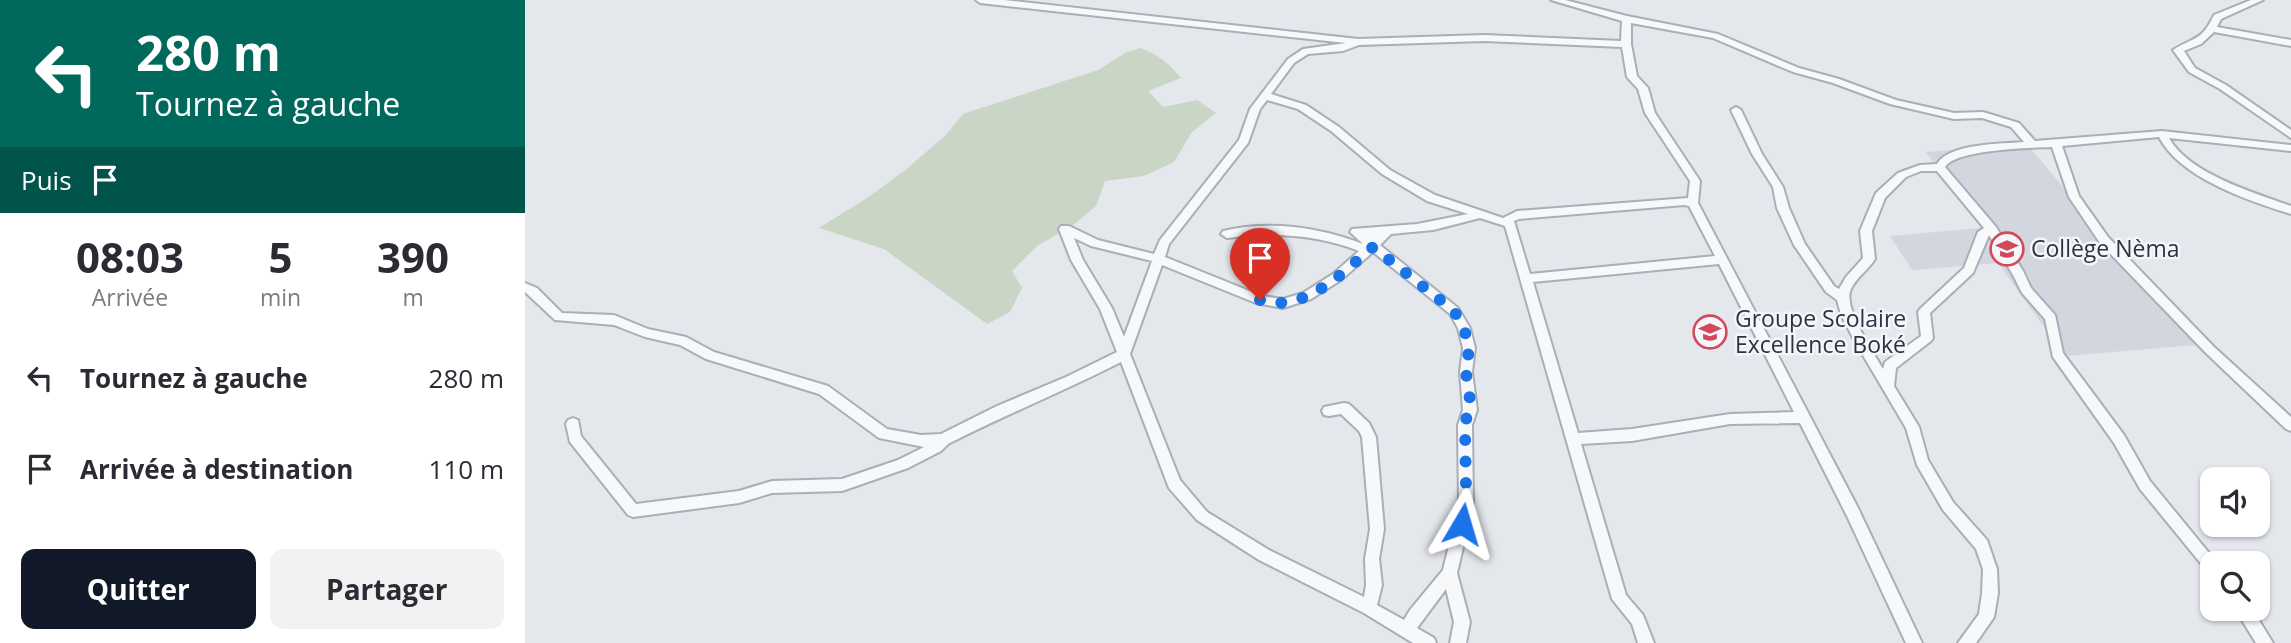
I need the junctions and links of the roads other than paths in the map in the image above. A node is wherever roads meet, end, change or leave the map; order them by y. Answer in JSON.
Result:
{"nodes":[{"id":1,"x":980,"y":0,"type":"edge"},
{"id":2,"x":1555,"y":0,"type":"edge"},
{"id":3,"x":2255,"y":1,"type":"edge"},
{"id":4,"x":1626,"y":19,"type":"junction"},
{"id":5,"x":2213,"y":29,"type":"junction"},
{"id":6,"x":1358,"y":42,"type":"junction"},
{"id":7,"x":2291,"y":43,"type":"edge"},
{"id":8,"x":1626,"y":44,"type":"junction"},
{"id":9,"x":1266,"y":96,"type":"junction"},
{"id":10,"x":1736,"y":110,"type":"dead end"},
{"id":11,"x":2162,"y":134,"type":"junction"},
{"id":12,"x":2291,"y":135,"type":"edge"},
{"id":13,"x":2056,"y":144,"type":"junction"},
{"id":14,"x":2033,"y":146,"type":"junction"},
{"id":15,"x":2291,"y":148,"type":"edge"},
{"id":16,"x":1940,"y":167,"type":"junction"},
{"id":17,"x":1693,"y":203,"type":"junction"},
{"id":18,"x":2291,"y":210,"type":"edge"},
{"id":19,"x":1478,"y":215,"type":"junction"},
{"id":20,"x":1506,"y":221,"type":"junction"},
{"id":21,"x":1992,"y":230,"type":"junction"},
{"id":22,"x":1388,"y":231,"type":"junction"},
{"id":23,"x":1227,"y":234,"type":"dead end"},
{"id":24,"x":1370,"y":249,"type":"junction"},
{"id":25,"x":1159,"y":259,"type":"junction"},
{"id":26,"x":1720,"y":260,"type":"junction"},
{"id":27,"x":1528,"y":278,"type":"junction"},
{"id":28,"x":525,"y":286,"type":"edge"},
{"id":29,"x":1842,"y":297,"type":"junction"},
{"id":30,"x":1124,"y":354,"type":"junction"},
{"id":31,"x":1887,"y":387,"type":"junction"},
{"id":32,"x":1329,"y":411,"type":"dead end"},
{"id":33,"x":1804,"y":417,"type":"junction"},
{"id":34,"x":573,"y":424,"type":"dead end"},
{"id":35,"x":2291,"y":425,"type":"edge"},
{"id":36,"x":1573,"y":439,"type":"junction"},
{"id":37,"x":943,"y":440,"type":"junction"},
{"id":38,"x":2200,"y":551,"type":"edge"},
{"id":39,"x":1450,"y":573,"type":"junction"},
{"id":40,"x":1369,"y":608,"type":"junction"},
{"id":41,"x":2251,"y":621,"type":"edge"},
{"id":42,"x":1406,"y":630,"type":"junction"},
{"id":43,"x":1429,"y":643,"type":"edge"},
{"id":44,"x":1458,"y":643,"type":"edge"},
{"id":45,"x":1646,"y":643,"type":"edge"},
{"id":46,"x":1914,"y":643,"type":"edge"},
{"id":47,"x":1966,"y":643,"type":"edge"},
{"id":48,"x":2265,"y":643,"type":"edge"}],
"edges":[{"from":1,"to":6,"type":"street"},
{"from":2,"to":4,"type":"street"},
{"from":3,"to":5,"type":"street"},
{"from":4,"to":8,"type":"street"},
{"from":4,"to":14,"type":"street"},
{"from":5,"to":7,"type":"street"},
{"from":5,"to":12,"type":"street"},
{"from":6,"to":8,"type":"street"},
{"from":6,"to":9,"type":"street"},
{"from":8,"to":17,"type":"street"},
{"from":9,"to":19,"type":"street"},
{"from":9,"to":25,"type":"street"},
{"from":10,"to":29,"type":"street"},
{"from":11,"to":13,"type":"street"},
{"from":11,"to":15,"type":"street"},
{"from":11,"to":18,"type":"street"},
{"from":13,"to":14,"type":"street"},
{"from":13,"to":35,"type":"street"},
{"from":14,"to":16,"type":"street"},
{"from":16,"to":21,"type":"street"},
{"from":16,"to":29,"type":"street"},
{"from":17,"to":20,"type":"street"},
{"from":17,"to":26,"type":"street"},
{"from":19,"to":20,"type":"street"},
{"from":19,"to":22,"type":"street"},
{"from":20,"to":27,"type":"street"},
{"from":21,"to":31,"type":"street"},
{"from":21,"to":38,"type":"street"},
{"from":22,"to":24,"type":"street"},
{"from":22,"to":24,"type":"street"},
{"from":23,"to":24,"type":"street"},
{"from":24,"to":25,"type":"street"},
{"from":24,"to":39,"type":"street"},
{"from":25,"to":30,"type":"street"},
{"from":25,"to":30,"type":"street"},
{"from":26,"to":27,"type":"street"},
{"from":26,"to":33,"type":"street"},
{"from":27,"to":36,"type":"street"},
{"from":28,"to":37,"type":"street"},
{"from":29,"to":31,"type":"street"},
{"from":30,"to":37,"type":"street"},
{"from":30,"to":40,"type":"street"},
{"from":31,"to":47,"type":"street"},
{"from":32,"to":40,"type":"street"},
{"from":33,"to":36,"type":"street"},
{"from":33,"to":46,"type":"street"},
{"from":34,"to":37,"type":"street"},
{"from":36,"to":45,"type":"street"},
{"from":39,"to":42,"type":"street"},
{"from":39,"to":44,"type":"street"},
{"from":40,"to":42,"type":"street"},
{"from":41,"to":48,"type":"street"},
{"from":42,"to":43,"type":"street"}]}
